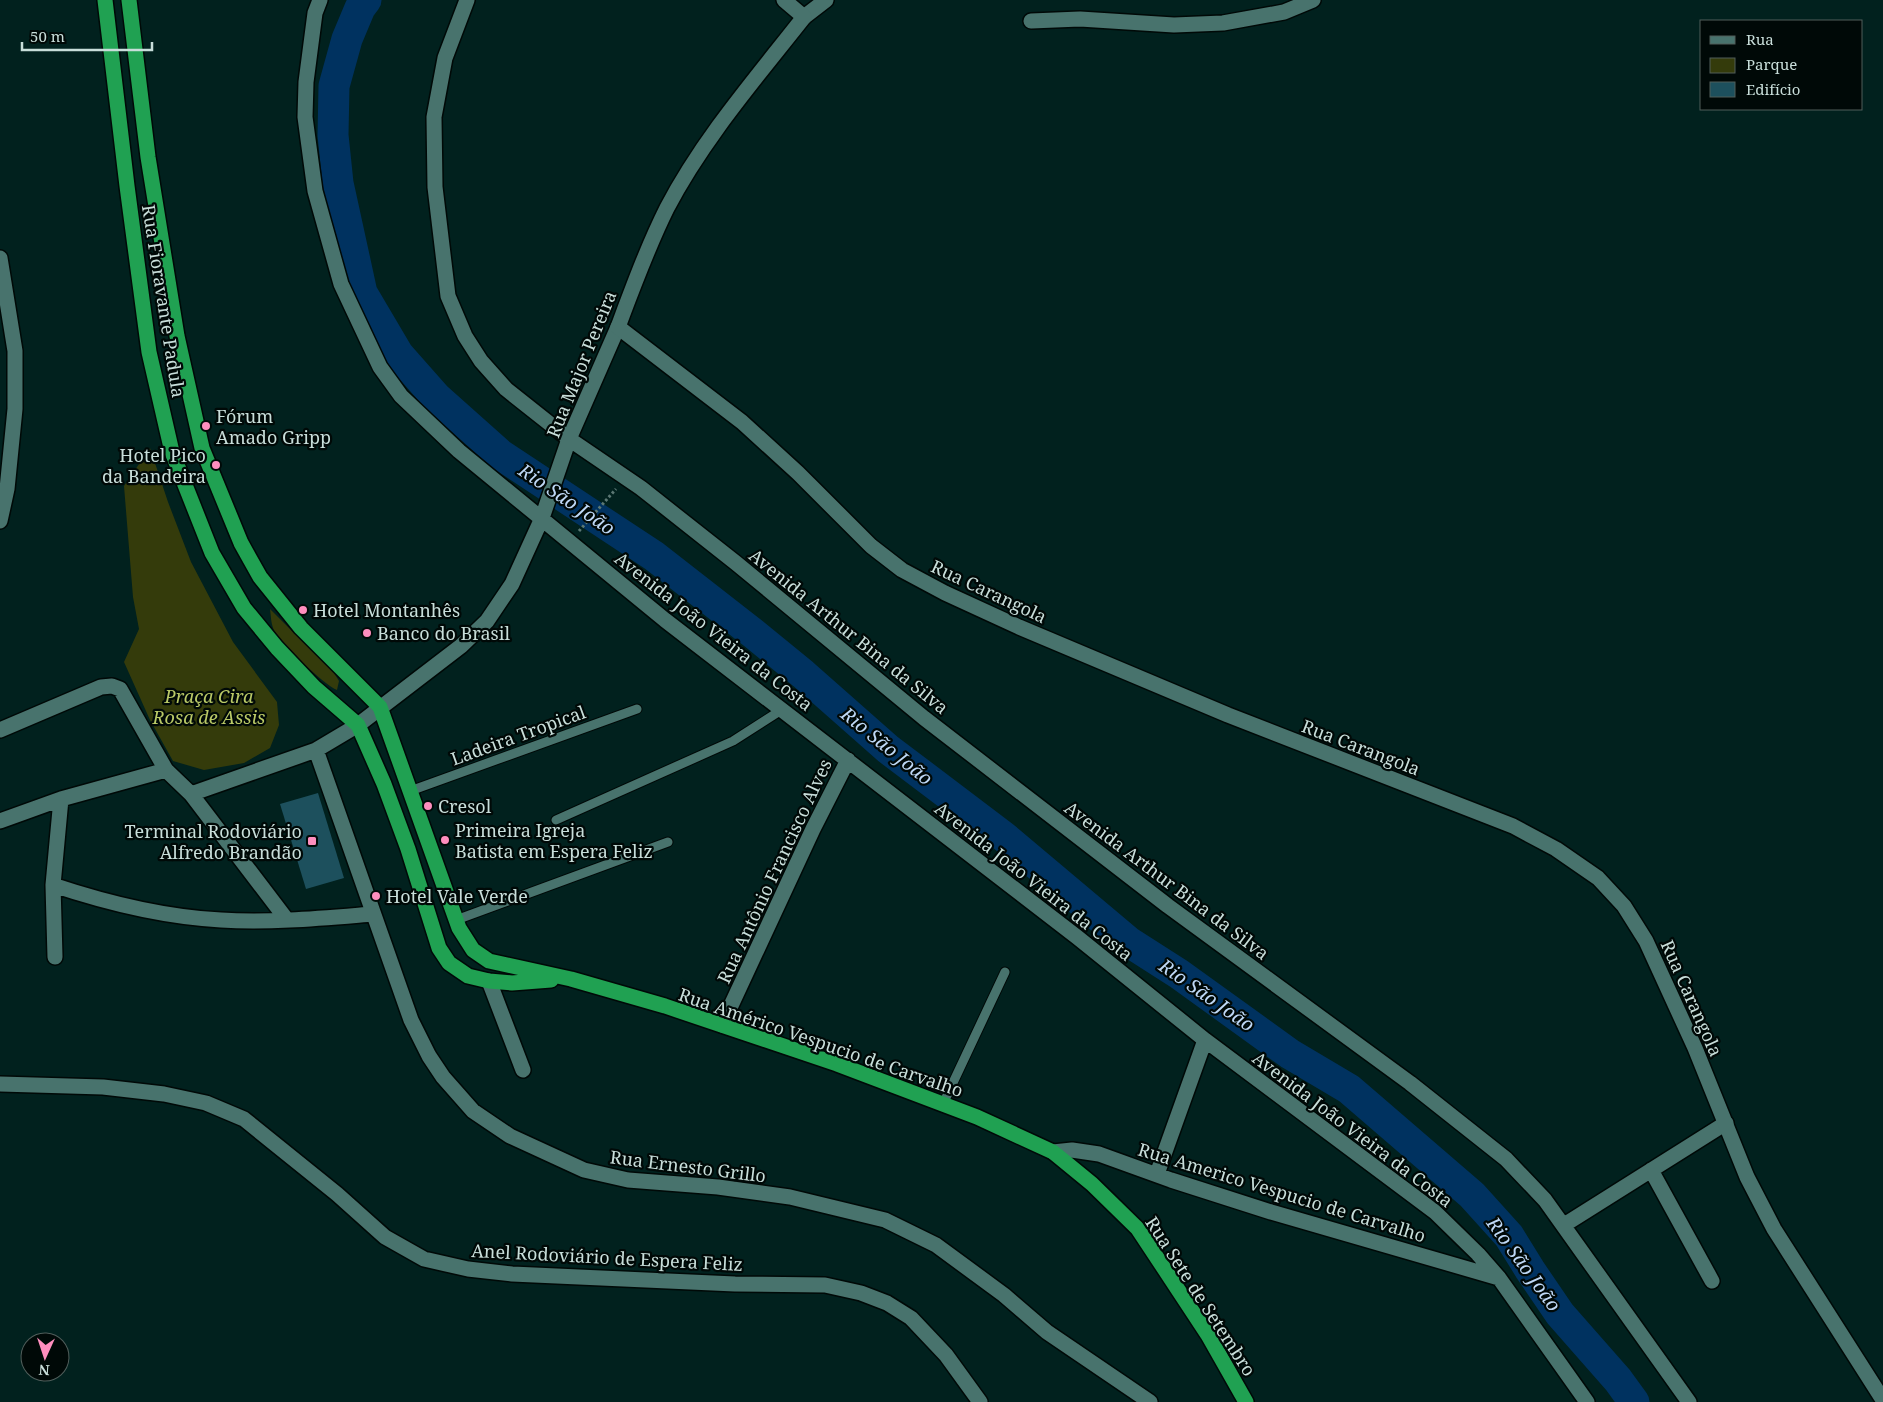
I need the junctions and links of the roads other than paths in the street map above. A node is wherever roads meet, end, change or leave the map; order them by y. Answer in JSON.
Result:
{"nodes":[{"id":1,"x":105,"y":0,"type":"edge"},
{"id":2,"x":129,"y":0,"type":"edge"},
{"id":3,"x":320,"y":0,"type":"edge"},
{"id":4,"x":468,"y":0,"type":"edge"},
{"id":5,"x":784,"y":0,"type":"edge"},
{"id":6,"x":826,"y":0,"type":"edge"},
{"id":7,"x":1313,"y":0,"type":"edge"},
{"id":8,"x":804,"y":17,"type":"junction"},
{"id":9,"x":1031,"y":20,"type":"dead end"},
{"id":10,"x":0,"y":258,"type":"edge"},
{"id":11,"x":618,"y":327,"type":"junction"},
{"id":12,"x":569,"y":439,"type":"junction"},
{"id":13,"x":4,"y":489,"type":"edge"},
{"id":14,"x":544,"y":513,"type":"junction"},
{"id":15,"x":0,"y":522,"type":"edge"},
{"id":16,"x":380,"y":707,"type":"junction"},
{"id":17,"x":637,"y":709,"type":"dead end"},
{"id":18,"x":783,"y":709,"type":"junction"},
{"id":19,"x":358,"y":725,"type":"junction"},
{"id":20,"x":0,"y":730,"type":"edge"},
{"id":21,"x":316,"y":750,"type":"junction"},
{"id":22,"x":848,"y":760,"type":"junction"},
{"id":23,"x":166,"y":770,"type":"junction"},
{"id":24,"x":410,"y":791,"type":"junction"},
{"id":25,"x":191,"y":794,"type":"junction"},
{"id":26,"x":61,"y":799,"type":"junction"},
{"id":27,"x":0,"y":820,"type":"edge"},
{"id":28,"x":556,"y":820,"type":"dead end"},
{"id":29,"x":668,"y":842,"type":"dead end"},
{"id":30,"x":52,"y":886,"type":"junction"},
{"id":31,"x":373,"y":914,"type":"junction"},
{"id":32,"x":287,"y":920,"type":"junction"},
{"id":33,"x":456,"y":920,"type":"junction"},
{"id":34,"x":55,"y":957,"type":"dead end"},
{"id":35,"x":1005,"y":972,"type":"dead end"},
{"id":36,"x":572,"y":979,"type":"junction"},
{"id":37,"x":489,"y":981,"type":"junction"},
{"id":38,"x":722,"y":1025,"type":"junction"},
{"id":39,"x":1204,"y":1040,"type":"junction"},
{"id":40,"x":523,"y":1070,"type":"dead end"},
{"id":41,"x":0,"y":1084,"type":"edge"},
{"id":42,"x":943,"y":1104,"type":"junction"},
{"id":43,"x":1726,"y":1123,"type":"junction"},
{"id":44,"x":1054,"y":1152,"type":"junction"},
{"id":45,"x":1652,"y":1170,"type":"junction"},
{"id":46,"x":1157,"y":1174,"type":"junction"},
{"id":47,"x":1564,"y":1225,"type":"junction"},
{"id":48,"x":1499,"y":1278,"type":"junction"},
{"id":49,"x":1712,"y":1282,"type":"dead end"},
{"id":50,"x":1883,"y":1400,"type":"edge"},
{"id":51,"x":980,"y":1402,"type":"edge"},
{"id":52,"x":1150,"y":1402,"type":"edge"},
{"id":53,"x":1246,"y":1402,"type":"edge"},
{"id":54,"x":1587,"y":1402,"type":"edge"},
{"id":55,"x":1689,"y":1402,"type":"edge"}],
"edges":[{"from":1,"to":19,"type":"highway","name":"Rua Fioravante Padula"},
{"from":2,"to":16,"type":"highway","name":"Rua Fioravante Padula"},
{"from":3,"to":14,"type":"street","name":"Avenida João Vieira da Costa"},
{"from":4,"to":12,"type":"street","name":"Avenida Arthur Bina da Silva"},
{"from":5,"to":8,"type":"street"},
{"from":6,"to":8,"type":"street","name":"Rua Major Pereira"},
{"from":7,"to":9,"type":"street"},
{"from":8,"to":11,"type":"street","name":"Rua Major Pereira"},
{"from":10,"to":13,"type":"street"},
{"from":11,"to":12,"type":"street","name":"Rua Major Pereira"},
{"from":11,"to":43,"type":"street","name":"Rua Carangola"},
{"from":12,"to":14,"type":"street","name":"Rua Major Pereira"},
{"from":12,"to":47,"type":"street","name":"Avenida Arthur Bina da Silva"},
{"from":13,"to":15,"type":"street"},
{"from":14,"to":16,"type":"street","name":"Rua Major Pereira"},
{"from":14,"to":18,"type":"street","name":"Avenida João Vieira da Costa"},
{"from":16,"to":19,"type":"street","name":"Rua Major Pereira"},
{"from":16,"to":24,"type":"highway","name":"Rua Américo Vespucio de Carvalho"},
{"from":17,"to":24,"type":"lane","name":"Ladeira Tropical"},
{"from":18,"to":22,"type":"street","name":"Avenida João Vieira da Costa"},
{"from":18,"to":28,"type":"lane"},
{"from":19,"to":21,"type":"street"},
{"from":19,"to":37,"type":"highway"},
{"from":20,"to":23,"type":"street"},
{"from":21,"to":25,"type":"street"},
{"from":21,"to":31,"type":"street","name":"Rua Ernesto Grillo"},
{"from":22,"to":38,"type":"street","name":"Rua Antônio Francisco Alves"},
{"from":22,"to":39,"type":"street","name":"Avenida João Vieira da Costa"},
{"from":23,"to":25,"type":"street"},
{"from":23,"to":26,"type":"street"},
{"from":24,"to":33,"type":"highway","name":"Rua Américo Vespucio de Carvalho"},
{"from":25,"to":32,"type":"street"},
{"from":26,"to":27,"type":"street"},
{"from":26,"to":30,"type":"street"},
{"from":29,"to":33,"type":"lane"},
{"from":30,"to":32,"type":"street"},
{"from":30,"to":34,"type":"street"},
{"from":31,"to":32,"type":"street"},
{"from":31,"to":52,"type":"street","name":"Rua Ernesto Grillo"},
{"from":33,"to":36,"type":"highway","name":"Rua Américo Vespucio de Carvalho"},
{"from":35,"to":42,"type":"lane"},
{"from":36,"to":37,"type":"highway"},
{"from":36,"to":38,"type":"highway","name":"Rua Américo Vespucio de Carvalho"},
{"from":37,"to":40,"type":"street"},
{"from":38,"to":42,"type":"highway","name":"Rua Américo Vespucio de Carvalho"},
{"from":39,"to":46,"type":"street"},
{"from":39,"to":48,"type":"street","name":"Avenida João Vieira da Costa"},
{"from":41,"to":51,"type":"street","name":"Anel Rodoviário de Espera Feliz"},
{"from":42,"to":44,"type":"highway","name":"Rua Américo Vespucio de Carvalho"},
{"from":43,"to":45,"type":"street"},
{"from":43,"to":50,"type":"street","name":"Rua Carangola"},
{"from":44,"to":46,"type":"street","name":"Rua Americo Vespucio de Carvalho"},
{"from":44,"to":53,"type":"highway","name":"Rua Sete de Setembro"},
{"from":45,"to":47,"type":"street"},
{"from":45,"to":49,"type":"street"},
{"from":46,"to":48,"type":"street","name":"Rua Americo Vespucio de Carvalho"},
{"from":47,"to":55,"type":"street","name":"Avenida Arthur Bina da Silva"},
{"from":48,"to":54,"type":"street","name":"Avenida João Vieira da Costa"}]}
